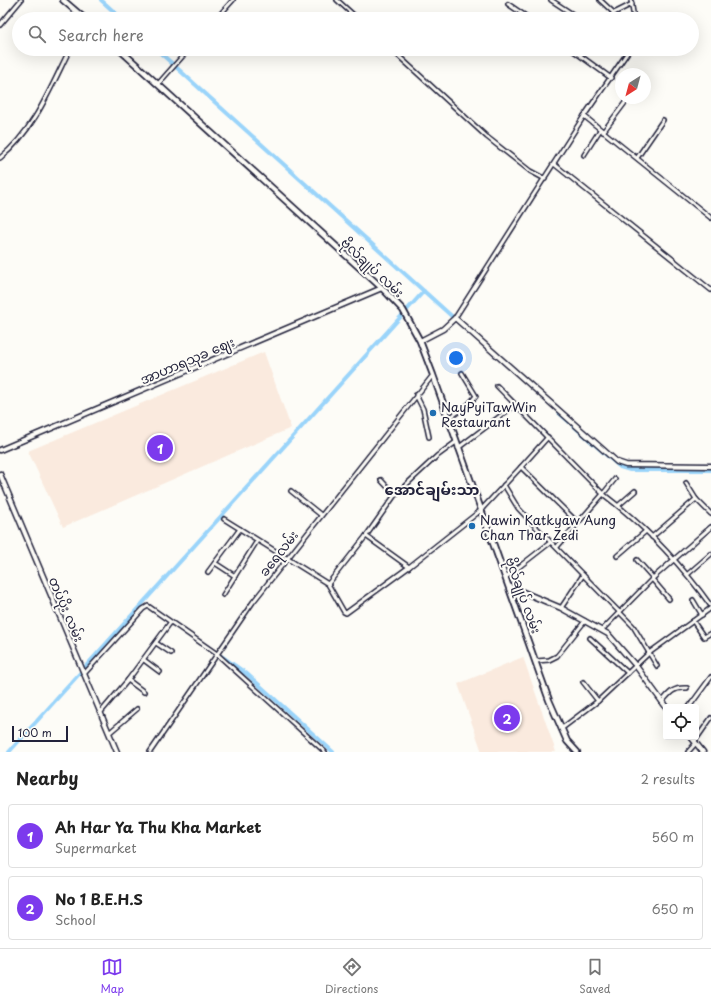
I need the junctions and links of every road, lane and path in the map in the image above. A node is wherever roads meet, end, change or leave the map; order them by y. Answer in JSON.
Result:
{"nodes":[{"id":1,"x":21,"y":0,"type":"edge"},
{"id":2,"x":63,"y":0,"type":"edge"},
{"id":3,"x":233,"y":0,"type":"edge"},
{"id":4,"x":337,"y":0,"type":"edge"},
{"id":5,"x":552,"y":0,"type":"edge"},
{"id":6,"x":600,"y":0,"type":"edge"},
{"id":7,"x":631,"y":2,"type":"edge"},
{"id":8,"x":508,"y":4,"type":"dead end"},
{"id":9,"x":77,"y":12,"type":"edge"},
{"id":10,"x":222,"y":12,"type":"edge"},
{"id":11,"x":350,"y":12,"type":"edge"},
{"id":12,"x":520,"y":12,"type":"edge"},
{"id":13,"x":570,"y":12,"type":"edge"},
{"id":14,"x":613,"y":12,"type":"edge"},
{"id":15,"x":616,"y":12,"type":"edge"},
{"id":16,"x":633,"y":12,"type":"edge"},
{"id":17,"x":1,"y":23,"type":"edge"},
{"id":18,"x":66,"y":56,"type":"edge"},
{"id":19,"x":127,"y":56,"type":"edge"},
{"id":20,"x":183,"y":56,"type":"edge"},
{"id":21,"x":400,"y":56,"type":"edge"},
{"id":22,"x":581,"y":56,"type":"edge"},
{"id":23,"x":625,"y":56,"type":"edge"},
{"id":24,"x":611,"y":78,"type":"junction"},
{"id":25,"x":158,"y":84,"type":"junction"},
{"id":26,"x":624,"y":104,"type":"edge"},
{"id":27,"x":584,"y":116,"type":"junction"},
{"id":28,"x":663,"y":120,"type":"dead end"},
{"id":29,"x":602,"y":131,"type":"junction"},
{"id":30,"x":584,"y":155,"type":"dead end"},
{"id":31,"x":0,"y":158,"type":"edge"},
{"id":32,"x":637,"y":158,"type":"junction"},
{"id":33,"x":554,"y":164,"type":"junction"},
{"id":34,"x":545,"y":179,"type":"junction"},
{"id":35,"x":711,"y":218,"type":"edge"},
{"id":36,"x":382,"y":288,"type":"junction"},
{"id":37,"x":711,"y":290,"type":"edge"},
{"id":38,"x":455,"y":319,"type":"junction"},
{"id":39,"x":420,"y":341,"type":"junction"},
{"id":40,"x":462,"y":373,"type":"dead end"},
{"id":41,"x":433,"y":374,"type":"junction"},
{"id":42,"x":497,"y":386,"type":"dead end"},
{"id":43,"x":416,"y":395,"type":"junction"},
{"id":44,"x":515,"y":405,"type":"junction"},
{"id":45,"x":448,"y":419,"type":"junction"},
{"id":46,"x":428,"y":437,"type":"dead end"},
{"id":47,"x":548,"y":437,"type":"junction"},
{"id":48,"x":456,"y":442,"type":"junction"},
{"id":49,"x":458,"y":448,"type":"junction"},
{"id":50,"x":0,"y":450,"type":"edge"},
{"id":51,"x":711,"y":466,"type":"edge"},
{"id":52,"x":521,"y":467,"type":"junction"},
{"id":53,"x":0,"y":474,"type":"edge"},
{"id":54,"x":615,"y":479,"type":"dead end"},
{"id":55,"x":381,"y":480,"type":"dead end"},
{"id":56,"x":686,"y":483,"type":"dead end"},
{"id":57,"x":504,"y":485,"type":"junction"},
{"id":58,"x":292,"y":491,"type":"dead end"},
{"id":59,"x":635,"y":491,"type":"dead end"},
{"id":60,"x":603,"y":494,"type":"junction"},
{"id":61,"x":394,"y":495,"type":"junction"},
{"id":62,"x":696,"y":499,"type":"junction"},
{"id":63,"x":619,"y":506,"type":"junction"},
{"id":64,"x":480,"y":511,"type":"junction"},
{"id":65,"x":321,"y":514,"type":"junction"},
{"id":66,"x":711,"y":514,"type":"edge"},
{"id":67,"x":224,"y":519,"type":"dead end"},
{"id":68,"x":578,"y":523,"type":"junction"},
{"id":69,"x":711,"y":527,"type":"edge"},
{"id":70,"x":240,"y":529,"type":"junction"},
{"id":71,"x":646,"y":531,"type":"junction"},
{"id":72,"x":366,"y":536,"type":"junction"},
{"id":73,"x":652,"y":537,"type":"junction"},
{"id":74,"x":257,"y":541,"type":"junction"},
{"id":75,"x":551,"y":542,"type":"junction"},
{"id":76,"x":557,"y":548,"type":"junction"},
{"id":77,"x":711,"y":554,"type":"edge"},
{"id":78,"x":617,"y":556,"type":"dead end"},
{"id":79,"x":287,"y":558,"type":"junction"},
{"id":80,"x":673,"y":559,"type":"junction"},
{"id":81,"x":637,"y":560,"type":"dead end"},
{"id":82,"x":215,"y":563,"type":"junction"},
{"id":83,"x":409,"y":567,"type":"junction"},
{"id":84,"x":208,"y":572,"type":"dead end"},
{"id":85,"x":688,"y":574,"type":"junction"},
{"id":86,"x":583,"y":575,"type":"junction"},
{"id":87,"x":235,"y":576,"type":"junction"},
{"id":88,"x":506,"y":577,"type":"junction"},
{"id":89,"x":652,"y":579,"type":"junction"},
{"id":90,"x":328,"y":584,"type":"junction"},
{"id":91,"x":509,"y":586,"type":"junction"},
{"id":92,"x":223,"y":595,"type":"dead end"},
{"id":93,"x":669,"y":598,"type":"dead end"},
{"id":94,"x":693,"y":600,"type":"dead end"},
{"id":95,"x":696,"y":606,"type":"junction"},
{"id":96,"x":711,"y":607,"type":"edge"},
{"id":97,"x":561,"y":608,"type":"junction"},
{"id":98,"x":692,"y":608,"type":"dead end"},
{"id":99,"x":620,"y":611,"type":"junction"},
{"id":100,"x":702,"y":615,"type":"junction"},
{"id":101,"x":585,"y":621,"type":"junction"},
{"id":102,"x":693,"y":621,"type":"junction"},
{"id":103,"x":170,"y":623,"type":"junction"},
{"id":104,"x":602,"y":630,"type":"junction"},
{"id":105,"x":711,"y":633,"type":"edge"},
{"id":106,"x":590,"y":638,"type":"dead end"},
{"id":107,"x":156,"y":643,"type":"junction"},
{"id":108,"x":171,"y":653,"type":"dead end"},
{"id":109,"x":649,"y":653,"type":"junction"},
{"id":110,"x":217,"y":654,"type":"junction"},
{"id":111,"x":144,"y":660,"type":"junction"},
{"id":112,"x":536,"y":661,"type":"junction"},
{"id":113,"x":636,"y":666,"type":"junction"},
{"id":114,"x":657,"y":666,"type":"dead end"},
{"id":115,"x":160,"y":672,"type":"dead end"},
{"id":116,"x":628,"y":673,"type":"junction"},
{"id":117,"x":84,"y":674,"type":"junction"},
{"id":118,"x":711,"y":677,"type":"edge"},
{"id":119,"x":128,"y":680,"type":"junction"},
{"id":120,"x":583,"y":682,"type":"dead end"},
{"id":121,"x":687,"y":688,"type":"dead end"},
{"id":122,"x":144,"y":692,"type":"dead end"},
{"id":123,"x":598,"y":701,"type":"junction"},
{"id":124,"x":662,"y":702,"type":"joint"},
{"id":125,"x":691,"y":704,"type":"edge"},
{"id":126,"x":137,"y":709,"type":"dead end"},
{"id":127,"x":101,"y":712,"type":"junction"},
{"id":128,"x":711,"y":718,"type":"edge"},
{"id":129,"x":562,"y":729,"type":"junction"},
{"id":130,"x":109,"y":733,"type":"junction"},
{"id":131,"x":699,"y":734,"type":"edge"},
{"id":132,"x":694,"y":740,"type":"edge"},
{"id":133,"x":116,"y":752,"type":"edge"},
{"id":134,"x":150,"y":752,"type":"edge"},
{"id":135,"x":324,"y":752,"type":"edge"},
{"id":136,"x":577,"y":752,"type":"edge"},
{"id":137,"x":688,"y":752,"type":"edge"},
{"id":138,"x":703,"y":752,"type":"edge"}],
"edges":[{"from":1,"to":17,"type":"street"},
{"from":2,"to":9,"type":"main road"},
{"from":3,"to":10,"type":"street"},
{"from":4,"to":11,"type":"street"},
{"from":5,"to":13,"type":"street"},
{"from":6,"to":14,"type":"street"},
{"from":7,"to":15,"type":"street"},
{"from":7,"to":16,"type":"street"},
{"from":8,"to":12,"type":"street"},
{"from":18,"to":31,"type":"street"},
{"from":19,"to":25,"type":"main road","name":"ဗိုလ်ချုပ် လမ်း"},
{"from":20,"to":25,"type":"street"},
{"from":21,"to":34,"type":"street"},
{"from":22,"to":24,"type":"street"},
{"from":23,"to":24,"type":"street"},
{"from":24,"to":27,"type":"street"},
{"from":25,"to":36,"type":"main road","name":"ဗိုလ်ချုပ် လမ်း"},
{"from":26,"to":29,"type":"street"},
{"from":27,"to":29,"type":"street"},
{"from":27,"to":33,"type":"street"},
{"from":28,"to":32,"type":"street"},
{"from":29,"to":30,"type":"street"},
{"from":29,"to":32,"type":"street"},
{"from":32,"to":35,"type":"street"},
{"from":33,"to":34,"type":"street"},
{"from":33,"to":37,"type":"street"},
{"from":34,"to":38,"type":"street"},
{"from":36,"to":39,"type":"main road","name":"ဗိုလ်ချုပ် လမ်း"},
{"from":36,"to":50,"type":"street","name":"အာဟာရသုခ ဈေး"},
{"from":38,"to":39,"type":"street"},
{"from":38,"to":51,"type":"street"},
{"from":39,"to":41,"type":"main road","name":"ဗိုလ်ချုပ် လမ်း"},
{"from":40,"to":45,"type":"street"},
{"from":41,"to":43,"type":"street","name":"ခရေလမ်း"},
{"from":41,"to":45,"type":"main road","name":"ဗိုလ်ချုပ် လမ်း"},
{"from":42,"to":44,"type":"street"},
{"from":43,"to":46,"type":"street"},
{"from":43,"to":65,"type":"street","name":"ခရေလမ်း"},
{"from":44,"to":47,"type":"street"},
{"from":44,"to":49,"type":"street"},
{"from":45,"to":48,"type":"main road","name":"ဗိုလ်ချုပ် လမ်း"},
{"from":47,"to":52,"type":"street"},
{"from":47,"to":60,"type":"street"},
{"from":48,"to":49,"type":"main road","name":"ဗိုလ်ချုပ် လမ်း"},
{"from":48,"to":61,"type":"street"},
{"from":49,"to":64,"type":"main road","name":"ဗိုလ်ချုပ် လမ်း"},
{"from":52,"to":57,"type":"street"},
{"from":52,"to":68,"type":"street"},
{"from":53,"to":117,"type":"street","name":"တပ်ပိုး လမ်း"},
{"from":54,"to":60,"type":"street"},
{"from":55,"to":61,"type":"street"},
{"from":56,"to":62,"type":"street"},
{"from":57,"to":64,"type":"street"},
{"from":57,"to":75,"type":"street"},
{"from":58,"to":65,"type":"street"},
{"from":59,"to":63,"type":"street"},
{"from":60,"to":63,"type":"street"},
{"from":60,"to":68,"type":"street"},
{"from":61,"to":72,"type":"street"},
{"from":62,"to":66,"type":"street"},
{"from":62,"to":73,"type":"street"},
{"from":63,"to":71,"type":"street"},
{"from":64,"to":83,"type":"street"},
{"from":64,"to":88,"type":"main road","name":"ဗိုလ်ချုပ် လမ်း"},
{"from":65,"to":79,"type":"street","name":"ခရေလမ်း"},
{"from":67,"to":70,"type":"street"},
{"from":68,"to":76,"type":"street"},
{"from":69,"to":80,"type":"street"},
{"from":70,"to":74,"type":"street"},
{"from":70,"to":82,"type":"street"},
{"from":71,"to":73,"type":"street"},
{"from":71,"to":78,"type":"street"},
{"from":72,"to":83,"type":"street"},
{"from":72,"to":90,"type":"street"},
{"from":73,"to":80,"type":"street"},
{"from":74,"to":79,"type":"street"},
{"from":74,"to":87,"type":"street"},
{"from":75,"to":76,"type":"street"},
{"from":75,"to":88,"type":"street"},
{"from":76,"to":86,"type":"street"},
{"from":77,"to":85,"type":"street"},
{"from":79,"to":90,"type":"street"},
{"from":79,"to":110,"type":"street","name":"ခရေလမ်း"},
{"from":80,"to":85,"type":"street"},
{"from":80,"to":89,"type":"street"},
{"from":81,"to":89,"type":"street"},
{"from":82,"to":84,"type":"street"},
{"from":82,"to":87,"type":"street"},
{"from":83,"to":90,"type":"street"},
{"from":85,"to":96,"type":"street"},
{"from":86,"to":97,"type":"street"},
{"from":86,"to":99,"type":"street"},
{"from":87,"to":92,"type":"street"},
{"from":88,"to":91,"type":"main road","name":"ဗိုလ်ချုပ် လမ်း"},
{"from":89,"to":93,"type":"street"},
{"from":89,"to":99,"type":"street"},
{"from":91,"to":97,"type":"street"},
{"from":91,"to":112,"type":"main road","name":"ဗိုလ်ချုပ် လမ်း"},
{"from":94,"to":95,"type":"street"},
{"from":95,"to":98,"type":"street"},
{"from":95,"to":100,"type":"street"},
{"from":96,"to":100,"type":"street"},
{"from":97,"to":101,"type":"street"},
{"from":99,"to":104,"type":"street"},
{"from":99,"to":109,"type":"street"},
{"from":100,"to":102,"type":"street"},
{"from":101,"to":104,"type":"street"},
{"from":101,"to":112,"type":"street"},
{"from":102,"to":105,"type":"street"},
{"from":102,"to":109,"type":"street"},
{"from":103,"to":107,"type":"street"},
{"from":103,"to":110,"type":"street"},
{"from":103,"to":117,"type":"street"},
{"from":104,"to":113,"type":"street"},
{"from":106,"to":116,"type":"street"},
{"from":107,"to":108,"type":"street"},
{"from":107,"to":111,"type":"street"},
{"from":109,"to":113,"type":"street"},
{"from":109,"to":114,"type":"street"},
{"from":110,"to":134,"type":"street","name":"ခရေလမ်း"},
{"from":110,"to":135,"type":"street"},
{"from":111,"to":115,"type":"street"},
{"from":111,"to":119,"type":"street"},
{"from":112,"to":129,"type":"main road","name":"ဗိုလ်ချုပ် လမ်း"},
{"from":113,"to":116,"type":"street"},
{"from":113,"to":124,"type":"street"},
{"from":116,"to":123,"type":"street"},
{"from":117,"to":127,"type":"street","name":"တပ်ပိုး လမ်း"},
{"from":118,"to":125,"type":"street"},
{"from":119,"to":122,"type":"street"},
{"from":119,"to":127,"type":"street"},
{"from":120,"to":123,"type":"street"},
{"from":121,"to":124,"type":"street"},
{"from":123,"to":129,"type":"street"},
{"from":126,"to":130,"type":"street"},
{"from":127,"to":130,"type":"street","name":"တပ်ပိုး လမ်း"},
{"from":128,"to":131,"type":"street"},
{"from":129,"to":136,"type":"main road","name":"ဗိုလ်ချုပ် လမ်း"},
{"from":130,"to":133,"type":"street","name":"တပ်ပိုး လမ်း"},
{"from":132,"to":137,"type":"street"},
{"from":132,"to":138,"type":"street"}]}
